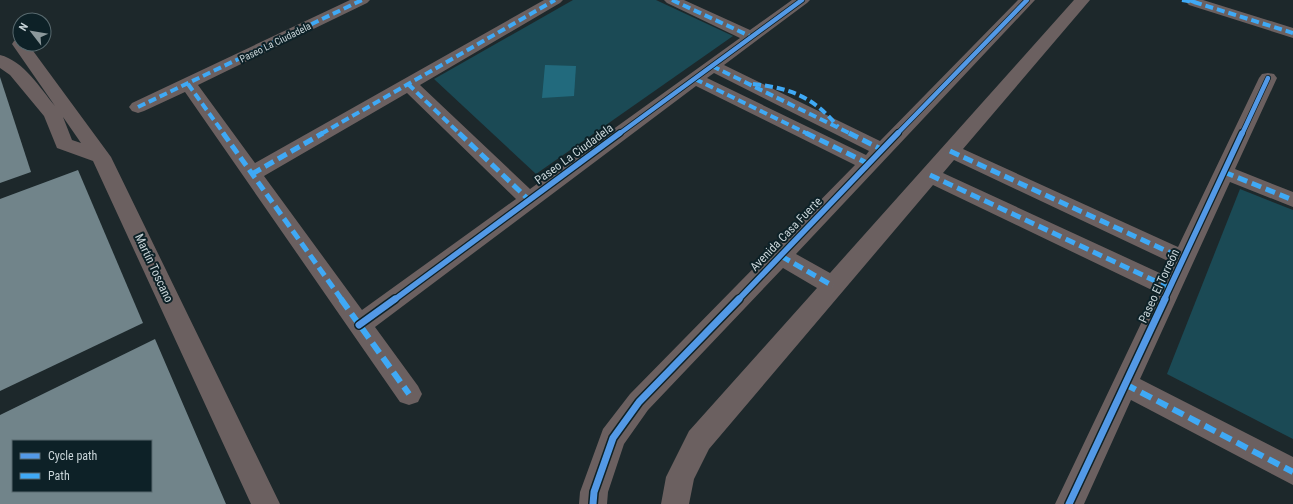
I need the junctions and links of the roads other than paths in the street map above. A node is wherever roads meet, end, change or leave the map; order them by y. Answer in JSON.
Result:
{"nodes":[{"id":1,"x":362,"y":0,"type":"edge"},
{"id":2,"x":555,"y":0,"type":"edge"},
{"id":3,"x":672,"y":0,"type":"edge"},
{"id":4,"x":802,"y":0,"type":"edge"},
{"id":5,"x":1028,"y":0,"type":"edge"},
{"id":6,"x":1082,"y":0,"type":"edge"},
{"id":7,"x":1188,"y":1,"type":"edge"},
{"id":8,"x":1293,"y":33,"type":"edge"},
{"id":9,"x":752,"y":37,"type":"junction"},
{"id":10,"x":26,"y":52,"type":"edge"},
{"id":11,"x":0,"y":60,"type":"edge"},
{"id":12,"x":712,"y":66,"type":"junction"},
{"id":13,"x":1268,"y":78,"type":"dead end"},
{"id":14,"x":695,"y":79,"type":"junction"},
{"id":15,"x":188,"y":84,"type":"junction"},
{"id":16,"x":408,"y":84,"type":"junction"},
{"id":17,"x":138,"y":107,"type":"dead end"},
{"id":18,"x":950,"y":151,"type":"junction"},
{"id":19,"x":876,"y":157,"type":"junction"},
{"id":20,"x":101,"y":158,"type":"junction"},
{"id":21,"x":1224,"y":172,"type":"junction"},
{"id":22,"x":252,"y":174,"type":"junction"},
{"id":23,"x":930,"y":175,"type":"junction"},
{"id":24,"x":529,"y":200,"type":"junction"},
{"id":25,"x":1293,"y":200,"type":"edge"},
{"id":26,"x":781,"y":256,"type":"junction"},
{"id":27,"x":1184,"y":259,"type":"junction"},
{"id":28,"x":833,"y":286,"type":"junction"},
{"id":29,"x":1170,"y":288,"type":"junction"},
{"id":30,"x":359,"y":325,"type":"junction"},
{"id":31,"x":1125,"y":384,"type":"junction"},
{"id":32,"x":409,"y":394,"type":"dead end"},
{"id":33,"x":1293,"y":472,"type":"edge"},
{"id":34,"x":266,"y":504,"type":"edge"},
{"id":35,"x":592,"y":504,"type":"edge"},
{"id":36,"x":675,"y":504,"type":"edge"},
{"id":37,"x":1069,"y":504,"type":"edge"}],
"edges":[{"from":1,"to":15,"type":"street","name":"Paseo La Ciudadela"},
{"from":2,"to":16,"type":"street"},
{"from":3,"to":9,"type":"street"},
{"from":4,"to":9,"type":"street","name":"Paseo La Ciudadela"},
{"from":5,"to":19,"type":"street","name":"Avenida Casa Fuerte"},
{"from":6,"to":18,"type":"street"},
{"from":7,"to":8,"type":"street"},
{"from":9,"to":12,"type":"street","name":"Paseo La Ciudadela"},
{"from":10,"to":20,"type":"street","name":"Martín Toscano"},
{"from":11,"to":20,"type":"street"},
{"from":12,"to":14,"type":"street","name":"Paseo La Ciudadela"},
{"from":12,"to":19,"type":"street"},
{"from":13,"to":21,"type":"street","name":"Paseo El Torreón"},
{"from":14,"to":19,"type":"street"},
{"from":14,"to":24,"type":"street","name":"Paseo La Ciudadela"},
{"from":15,"to":17,"type":"street","name":"Paseo La Ciudadela"},
{"from":15,"to":22,"type":"street"},
{"from":16,"to":22,"type":"street"},
{"from":16,"to":24,"type":"street","name":"Paseo La Ciudadela"},
{"from":18,"to":23,"type":"street"},
{"from":18,"to":27,"type":"street"},
{"from":19,"to":26,"type":"street","name":"Avenida Casa Fuerte"},
{"from":20,"to":34,"type":"street","name":"Martín Toscano"},
{"from":21,"to":25,"type":"street"},
{"from":21,"to":27,"type":"street","name":"Paseo El Torreón"},
{"from":22,"to":30,"type":"street"},
{"from":23,"to":28,"type":"street"},
{"from":23,"to":29,"type":"street"},
{"from":24,"to":30,"type":"street","name":"Paseo La Ciudadela"},
{"from":26,"to":28,"type":"street"},
{"from":26,"to":35,"type":"street","name":"Avenida Casa Fuerte"},
{"from":27,"to":29,"type":"street","name":"Paseo El Torreón"},
{"from":28,"to":36,"type":"street"},
{"from":29,"to":31,"type":"street","name":"Paseo El Torreón"},
{"from":30,"to":32,"type":"street"},
{"from":31,"to":33,"type":"street"},
{"from":31,"to":37,"type":"street","name":"Paseo El Torreón"}]}
